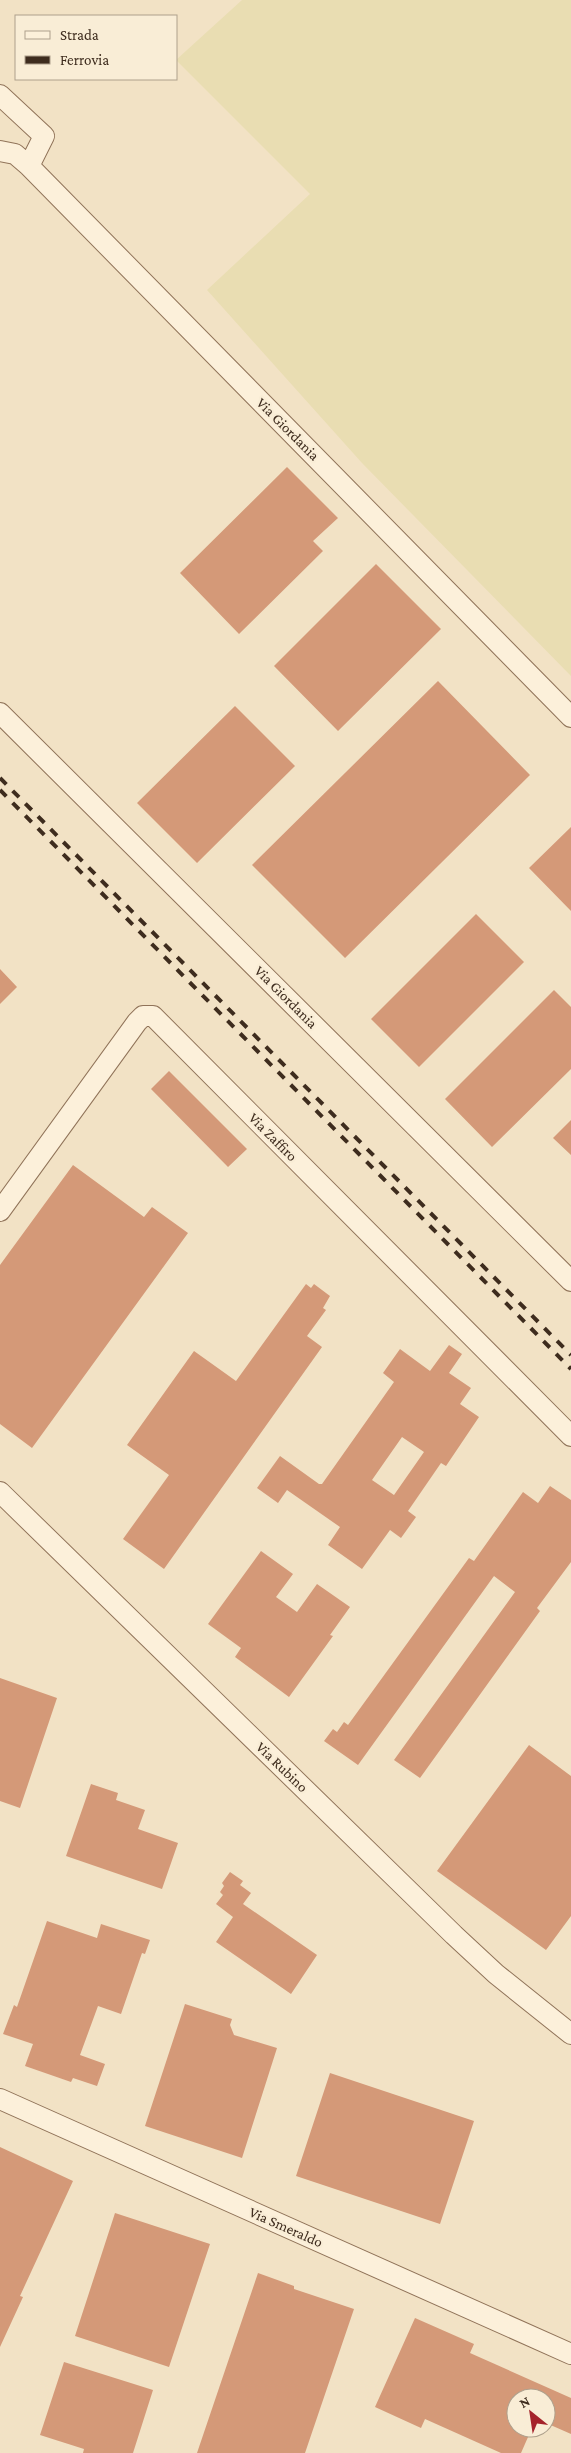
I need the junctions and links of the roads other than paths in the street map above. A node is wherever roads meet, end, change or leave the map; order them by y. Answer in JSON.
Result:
{"nodes":[{"id":1,"x":0,"y":95,"type":"edge"},
{"id":2,"x":0,"y":151,"type":"edge"},
{"id":3,"x":29,"y":166,"type":"junction"},
{"id":4,"x":0,"y":713,"type":"edge"},
{"id":5,"x":571,"y":717,"type":"edge"},
{"id":6,"x":0,"y":1211,"type":"edge"},
{"id":7,"x":571,"y":1281,"type":"edge"},
{"id":8,"x":571,"y":1436,"type":"edge"},
{"id":9,"x":0,"y":1492,"type":"edge"},
{"id":10,"x":571,"y":2034,"type":"edge"},
{"id":11,"x":0,"y":2099,"type":"edge"},
{"id":12,"x":571,"y":2354,"type":"edge"}],
"edges":[{"from":1,"to":3,"type":"street"},
{"from":2,"to":3,"type":"street","name":"Via Giordania"},
{"from":3,"to":5,"type":"street","name":"Via Giordania"},
{"from":4,"to":7,"type":"street","name":"Via Giordania"},
{"from":6,"to":8,"type":"street","name":"Via Zaffiro"},
{"from":9,"to":10,"type":"street","name":"Via Rubino"},
{"from":11,"to":12,"type":"street","name":"Via Smeraldo"}]}
